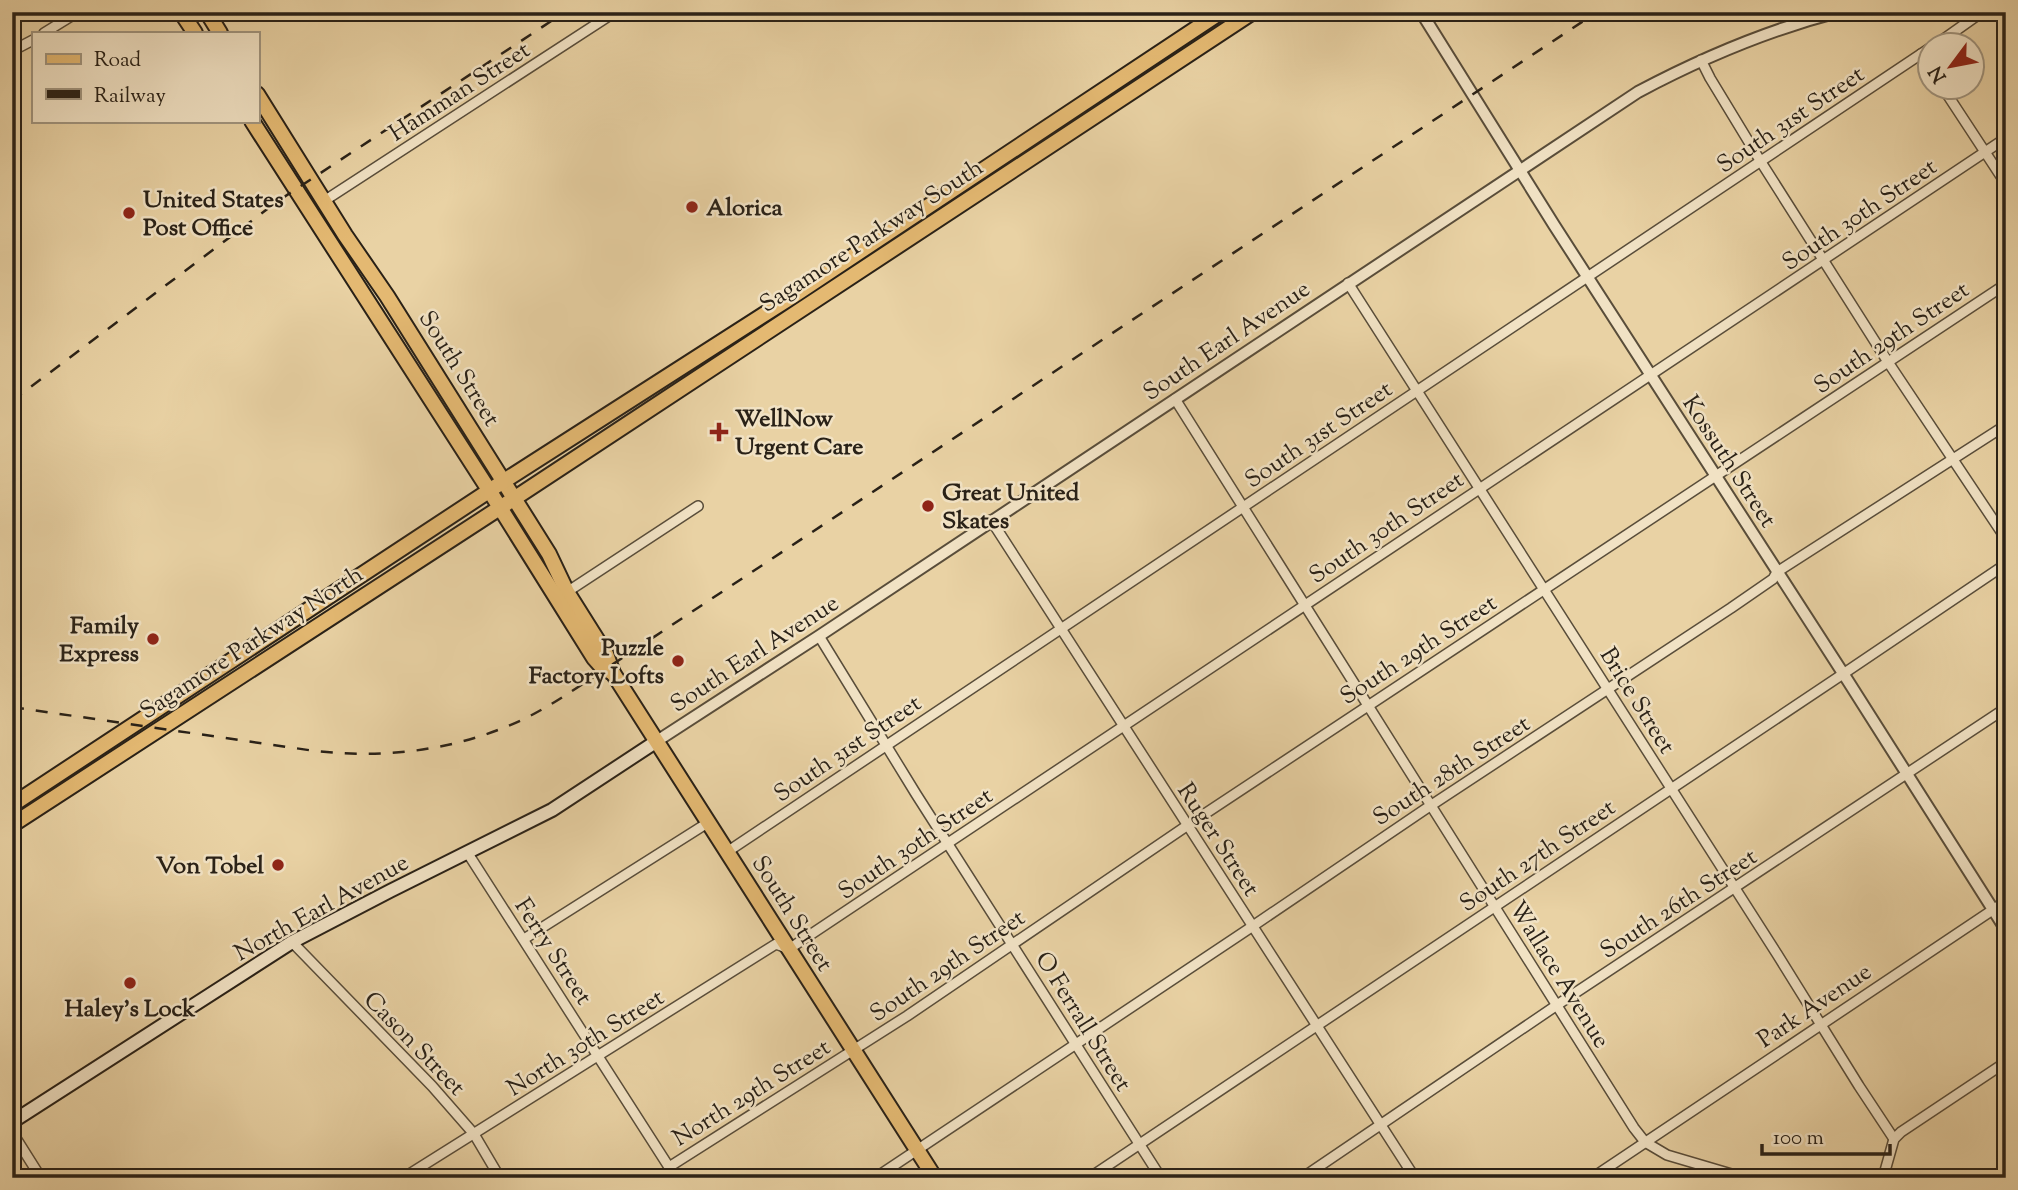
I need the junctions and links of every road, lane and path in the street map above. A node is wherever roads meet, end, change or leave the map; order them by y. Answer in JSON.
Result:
{"nodes":[{"id":1,"x":78,"y":12,"type":"edge"},
{"id":2,"x":181,"y":12,"type":"edge"},
{"id":3,"x":207,"y":12,"type":"edge"},
{"id":4,"x":615,"y":12,"type":"edge"},
{"id":5,"x":1221,"y":12,"type":"edge"},
{"id":6,"x":1253,"y":12,"type":"edge"},
{"id":7,"x":1421,"y":12,"type":"edge"},
{"id":8,"x":1838,"y":12,"type":"edge"},
{"id":9,"x":1982,"y":12,"type":"edge"},
{"id":10,"x":46,"y":32,"type":"edge"},
{"id":11,"x":194,"y":32,"type":"edge"},
{"id":12,"x":219,"y":32,"type":"edge"},
{"id":13,"x":1953,"y":32,"type":"edge"},
{"id":14,"x":32,"y":41,"type":"edge"},
{"id":15,"x":12,"y":51,"type":"edge"},
{"id":16,"x":1916,"y":58,"type":"edge"},
{"id":17,"x":1701,"y":60,"type":"junction"},
{"id":18,"x":259,"y":97,"type":"edge"},
{"id":19,"x":1952,"y":102,"type":"edge"},
{"id":20,"x":270,"y":114,"type":"junction"},
{"id":21,"x":259,"y":120,"type":"edge"},
{"id":22,"x":254,"y":123,"type":"edge"},
{"id":23,"x":2006,"y":138,"type":"edge"},
{"id":24,"x":1985,"y":152,"type":"junction"},
{"id":25,"x":1761,"y":162,"type":"junction"},
{"id":26,"x":1520,"y":170,"type":"junction"},
{"id":27,"x":2006,"y":184,"type":"edge"},
{"id":28,"x":324,"y":201,"type":"junction"},
{"id":29,"x":1825,"y":260,"type":"junction"},
{"id":30,"x":1588,"y":277,"type":"junction"},
{"id":31,"x":1348,"y":283,"type":"junction"},
{"id":32,"x":2006,"y":284,"type":"edge"},
{"id":33,"x":1888,"y":362,"type":"junction"},
{"id":34,"x":1651,"y":376,"type":"junction"},
{"id":35,"x":1418,"y":390,"type":"junction"},
{"id":36,"x":1175,"y":399,"type":"junction"},
{"id":37,"x":2006,"y":425,"type":"edge"},
{"id":38,"x":1954,"y":459,"type":"junction"},
{"id":39,"x":1716,"y":477,"type":"junction"},
{"id":40,"x":504,"y":481,"type":"junction"},
{"id":41,"x":1480,"y":488,"type":"junction"},
{"id":42,"x":489,"y":490,"type":"junction"},
{"id":43,"x":515,"y":498,"type":"junction"},
{"id":44,"x":698,"y":506,"type":"dead end"},
{"id":45,"x":1243,"y":507,"type":"junction"},
{"id":46,"x":500,"y":508,"type":"junction"},
{"id":47,"x":991,"y":520,"type":"junction"},
{"id":48,"x":2006,"y":539,"type":"edge"},
{"id":49,"x":2006,"y":564,"type":"edge"},
{"id":50,"x":1777,"y":572,"type":"junction"},
{"id":51,"x":1545,"y":589,"type":"junction"},
{"id":52,"x":567,"y":592,"type":"junction"},
{"id":53,"x":1305,"y":605,"type":"junction"},
{"id":54,"x":1061,"y":628,"type":"junction"},
{"id":55,"x":818,"y":636,"type":"junction"},
{"id":56,"x":613,"y":673,"type":"junction"},
{"id":57,"x":1843,"y":674,"type":"junction"},
{"id":58,"x":1609,"y":690,"type":"junction"},
{"id":59,"x":1368,"y":705,"type":"junction"},
{"id":60,"x":2006,"y":708,"type":"edge"},
{"id":61,"x":1123,"y":725,"type":"junction"},
{"id":62,"x":657,"y":741,"type":"junction"},
{"id":63,"x":887,"y":744,"type":"junction"},
{"id":64,"x":1906,"y":774,"type":"junction"},
{"id":65,"x":1671,"y":788,"type":"junction"},
{"id":66,"x":12,"y":805,"type":"edge"},
{"id":67,"x":1432,"y":806,"type":"junction"},
{"id":68,"x":709,"y":822,"type":"junction"},
{"id":69,"x":12,"y":825,"type":"edge"},
{"id":70,"x":1188,"y":825,"type":"junction"},
{"id":71,"x":948,"y":843,"type":"junction"},
{"id":72,"x":467,"y":852,"type":"junction"},
{"id":73,"x":727,"y":852,"type":"junction"},
{"id":74,"x":1735,"y":888,"type":"junction"},
{"id":75,"x":2006,"y":901,"type":"edge"},
{"id":76,"x":1495,"y":906,"type":"junction"},
{"id":77,"x":1992,"y":909,"type":"junction"},
{"id":78,"x":1253,"y":927,"type":"junction"},
{"id":79,"x":2006,"y":930,"type":"edge"},
{"id":80,"x":524,"y":939,"type":"junction"},
{"id":81,"x":292,"y":942,"type":"junction"},
{"id":82,"x":1013,"y":944,"type":"junction"},
{"id":83,"x":789,"y":949,"type":"junction"},
{"id":84,"x":1558,"y":1005,"type":"junction"},
{"id":85,"x":1820,"y":1024,"type":"junction"},
{"id":86,"x":1317,"y":1025,"type":"junction"},
{"id":87,"x":1076,"y":1044,"type":"junction"},
{"id":88,"x":854,"y":1050,"type":"junction"},
{"id":89,"x":598,"y":1056,"type":"junction"},
{"id":90,"x":2006,"y":1062,"type":"edge"},
{"id":91,"x":12,"y":1122,"type":"edge"},
{"id":92,"x":1381,"y":1125,"type":"junction"},
{"id":93,"x":12,"y":1132,"type":"edge"},
{"id":94,"x":474,"y":1134,"type":"junction"},
{"id":95,"x":1894,"y":1139,"type":"junction"},
{"id":96,"x":1139,"y":1144,"type":"junction"},
{"id":97,"x":1641,"y":1145,"type":"junction"},
{"id":98,"x":918,"y":1151,"type":"junction"},
{"id":99,"x":669,"y":1167,"type":"junction"},
{"id":100,"x":41,"y":1178,"type":"edge"},
{"id":101,"x":403,"y":1178,"type":"edge"},
{"id":102,"x":499,"y":1178,"type":"edge"},
{"id":103,"x":676,"y":1178,"type":"edge"},
{"id":104,"x":875,"y":1178,"type":"edge"},
{"id":105,"x":935,"y":1178,"type":"edge"},
{"id":106,"x":1089,"y":1178,"type":"edge"},
{"id":107,"x":1161,"y":1178,"type":"edge"},
{"id":108,"x":1302,"y":1178,"type":"edge"},
{"id":109,"x":1415,"y":1178,"type":"edge"},
{"id":110,"x":1592,"y":1178,"type":"edge"},
{"id":111,"x":1745,"y":1178,"type":"edge"},
{"id":112,"x":1883,"y":1178,"type":"edge"}],
"edges":[{"from":1,"to":10,"type":"street"},
{"from":2,"to":11,"type":"main road"},
{"from":3,"to":12,"type":"main road"},
{"from":4,"to":28,"type":"street","name":"Hamman Street"},
{"from":5,"to":40,"type":"main road","name":"Sagamore Parkway South"},
{"from":6,"to":43,"type":"main road","name":"Sagamore Parkway South"},
{"from":7,"to":26,"type":"street","name":"Kossuth Street"},
{"from":8,"to":17,"type":"street","name":"South Earl Avenue"},
{"from":9,"to":13,"type":"street","name":"South 31st Street"},
{"from":14,"to":15,"type":"street"},
{"from":16,"to":25,"type":"street","name":"South 31st Street"},
{"from":17,"to":25,"type":"street"},
{"from":17,"to":26,"type":"street","name":"South Earl Avenue"},
{"from":18,"to":20,"type":"main road","name":"South Street"},
{"from":19,"to":24,"type":"street"},
{"from":20,"to":21,"type":"main road"},
{"from":20,"to":28,"type":"main road","name":"South Street"},
{"from":22,"to":42,"type":"main road","name":"South Street"},
{"from":23,"to":24,"type":"street","name":"South 30th Street"},
{"from":24,"to":27,"type":"street"},
{"from":24,"to":29,"type":"street","name":"South 30th Street"},
{"from":25,"to":29,"type":"street"},
{"from":25,"to":30,"type":"street","name":"South 31st Street"},
{"from":26,"to":30,"type":"street","name":"Kossuth Street"},
{"from":26,"to":31,"type":"street","name":"South Earl Avenue"},
{"from":28,"to":40,"type":"main road","name":"South Street"},
{"from":29,"to":33,"type":"street"},
{"from":29,"to":34,"type":"street","name":"South 30th Street"},
{"from":30,"to":34,"type":"street","name":"Kossuth Street"},
{"from":30,"to":35,"type":"street","name":"South 31st Street"},
{"from":31,"to":35,"type":"street","name":"Brice Street"},
{"from":31,"to":36,"type":"street","name":"South Earl Avenue"},
{"from":32,"to":33,"type":"street","name":"South 29th Street"},
{"from":33,"to":38,"type":"street"},
{"from":33,"to":39,"type":"street","name":"South 29th Street"},
{"from":34,"to":39,"type":"street","name":"Kossuth Street"},
{"from":34,"to":41,"type":"street","name":"South 30th Street"},
{"from":35,"to":41,"type":"street","name":"Brice Street"},
{"from":35,"to":45,"type":"street","name":"South 31st Street"},
{"from":36,"to":45,"type":"street","name":"Wallace Avenue"},
{"from":36,"to":47,"type":"street","name":"South Earl Avenue"},
{"from":37,"to":38,"type":"street","name":"South 28th Street"},
{"from":38,"to":48,"type":"street"},
{"from":38,"to":50,"type":"street","name":"South 28th Street"},
{"from":39,"to":50,"type":"street","name":"Kossuth Street"},
{"from":39,"to":51,"type":"street","name":"South 29th Street"},
{"from":40,"to":42,"type":"main road","name":"Sagamore Parkway North"},
{"from":40,"to":43,"type":"main road","name":"South Street"},
{"from":41,"to":51,"type":"street","name":"Brice Street"},
{"from":41,"to":53,"type":"street","name":"South 30th Street"},
{"from":42,"to":46,"type":"main road","name":"South Street"},
{"from":42,"to":66,"type":"main road","name":"Sagamore Parkway North"},
{"from":43,"to":46,"type":"main road","name":"Sagamore Parkway North"},
{"from":43,"to":52,"type":"main road","name":"South Street"},
{"from":44,"to":52,"type":"street"},
{"from":45,"to":53,"type":"street","name":"Wallace Avenue"},
{"from":45,"to":54,"type":"street","name":"South 31st Street"},
{"from":46,"to":56,"type":"main road","name":"South Street"},
{"from":46,"to":69,"type":"main road","name":"Sagamore Parkway North"},
{"from":47,"to":54,"type":"street","name":"Ruger Street"},
{"from":47,"to":55,"type":"street","name":"South Earl Avenue"},
{"from":49,"to":57,"type":"street","name":"South 27th Street"},
{"from":50,"to":57,"type":"street","name":"Kossuth Street"},
{"from":50,"to":58,"type":"street","name":"South 28th Street"},
{"from":51,"to":58,"type":"street","name":"Brice Street"},
{"from":51,"to":59,"type":"street","name":"South 29th Street"},
{"from":52,"to":56,"type":"main road","name":"South Street"},
{"from":53,"to":59,"type":"street","name":"Wallace Avenue"},
{"from":53,"to":61,"type":"street","name":"South 30th Street"},
{"from":54,"to":61,"type":"street","name":"Ruger Street"},
{"from":54,"to":63,"type":"street","name":"South 31st Street"},
{"from":55,"to":62,"type":"street","name":"South Earl Avenue"},
{"from":55,"to":63,"type":"street","name":"O Ferrall Street"},
{"from":56,"to":62,"type":"main road","name":"South Street"},
{"from":57,"to":64,"type":"street","name":"Kossuth Street"},
{"from":57,"to":65,"type":"street","name":"South 27th Street"},
{"from":58,"to":65,"type":"street","name":"Brice Street"},
{"from":58,"to":67,"type":"street","name":"South 28th Street"},
{"from":59,"to":67,"type":"street","name":"Wallace Avenue"},
{"from":59,"to":70,"type":"street","name":"South 29th Street"},
{"from":60,"to":64,"type":"street","name":"South 26th Street"},
{"from":61,"to":70,"type":"street","name":"Ruger Street"},
{"from":61,"to":71,"type":"street","name":"South 30th Street"},
{"from":62,"to":68,"type":"main road","name":"South Street"},
{"from":62,"to":72,"type":"main road","name":"North Earl Avenue"},
{"from":63,"to":71,"type":"street","name":"O Ferrall Street"},
{"from":63,"to":73,"type":"street","name":"South 31st Street"},
{"from":64,"to":74,"type":"street","name":"South 26th Street"},
{"from":64,"to":77,"type":"street","name":"Kossuth Street"},
{"from":65,"to":74,"type":"street","name":"Brice Street"},
{"from":65,"to":76,"type":"street","name":"South 27th Street"},
{"from":67,"to":76,"type":"street","name":"Wallace Avenue"},
{"from":67,"to":78,"type":"street","name":"South 28th Street"},
{"from":68,"to":73,"type":"main road","name":"South Street"},
{"from":68,"to":80,"type":"street"},
{"from":70,"to":78,"type":"street","name":"Ruger Street"},
{"from":70,"to":82,"type":"street","name":"South 29th Street"},
{"from":71,"to":82,"type":"street","name":"O Ferrall Street"},
{"from":71,"to":83,"type":"street","name":"South 30th Street"},
{"from":72,"to":80,"type":"street","name":"Ferry Street"},
{"from":72,"to":81,"type":"main road","name":"North Earl Avenue"},
{"from":73,"to":83,"type":"main road","name":"South Street"},
{"from":74,"to":84,"type":"street","name":"South 26th Street"},
{"from":74,"to":85,"type":"street","name":"Brice Street"},
{"from":75,"to":77,"type":"street","name":"Park Avenue"},
{"from":76,"to":84,"type":"street","name":"Wallace Avenue"},
{"from":76,"to":86,"type":"street","name":"South 27th Street"},
{"from":77,"to":79,"type":"street","name":"Kossuth Street"},
{"from":77,"to":85,"type":"street","name":"Park Avenue"},
{"from":78,"to":86,"type":"street","name":"Ruger Street"},
{"from":78,"to":87,"type":"street","name":"South 28th Street"},
{"from":80,"to":89,"type":"street","name":"Ferry Street"},
{"from":81,"to":91,"type":"main road","name":"North Earl Avenue"},
{"from":81,"to":94,"type":"street","name":"Cason Street"},
{"from":82,"to":87,"type":"street","name":"O Ferrall Street"},
{"from":82,"to":88,"type":"street","name":"South 29th Street"},
{"from":83,"to":88,"type":"main road","name":"South Street"},
{"from":83,"to":89,"type":"street","name":"North 30th Street"},
{"from":84,"to":92,"type":"street","name":"South 26th Street"},
{"from":84,"to":97,"type":"street","name":"Wallace Avenue"},
{"from":85,"to":95,"type":"street","name":"Brice Street"},
{"from":85,"to":97,"type":"street","name":"Park Avenue"},
{"from":86,"to":92,"type":"street","name":"Ruger Street"},
{"from":86,"to":96,"type":"street","name":"South 27th Street"},
{"from":87,"to":96,"type":"street","name":"O Ferrall Street"},
{"from":87,"to":98,"type":"street","name":"South 28th Street"},
{"from":88,"to":98,"type":"main road","name":"South Street"},
{"from":88,"to":99,"type":"street","name":"North 29th Street"},
{"from":89,"to":94,"type":"street","name":"North 30th Street"},
{"from":89,"to":99,"type":"street","name":"Ferry Street"},
{"from":90,"to":95,"type":"street"},
{"from":92,"to":108,"type":"street","name":"South 26th Street"},
{"from":92,"to":109,"type":"street","name":"Ruger Street"},
{"from":93,"to":100,"type":"street"},
{"from":94,"to":101,"type":"street","name":"North 30th Street"},
{"from":94,"to":102,"type":"street","name":"Cason Street"},
{"from":95,"to":112,"type":"street"},
{"from":96,"to":106,"type":"street","name":"South 27th Street"},
{"from":96,"to":107,"type":"street","name":"O Ferrall Street"},
{"from":97,"to":110,"type":"street","name":"Park Avenue"},
{"from":97,"to":111,"type":"street"},
{"from":98,"to":104,"type":"street","name":"South 28th Street"},
{"from":98,"to":105,"type":"main road","name":"South Street"},
{"from":99,"to":103,"type":"street","name":"Ferry Street"}]}
